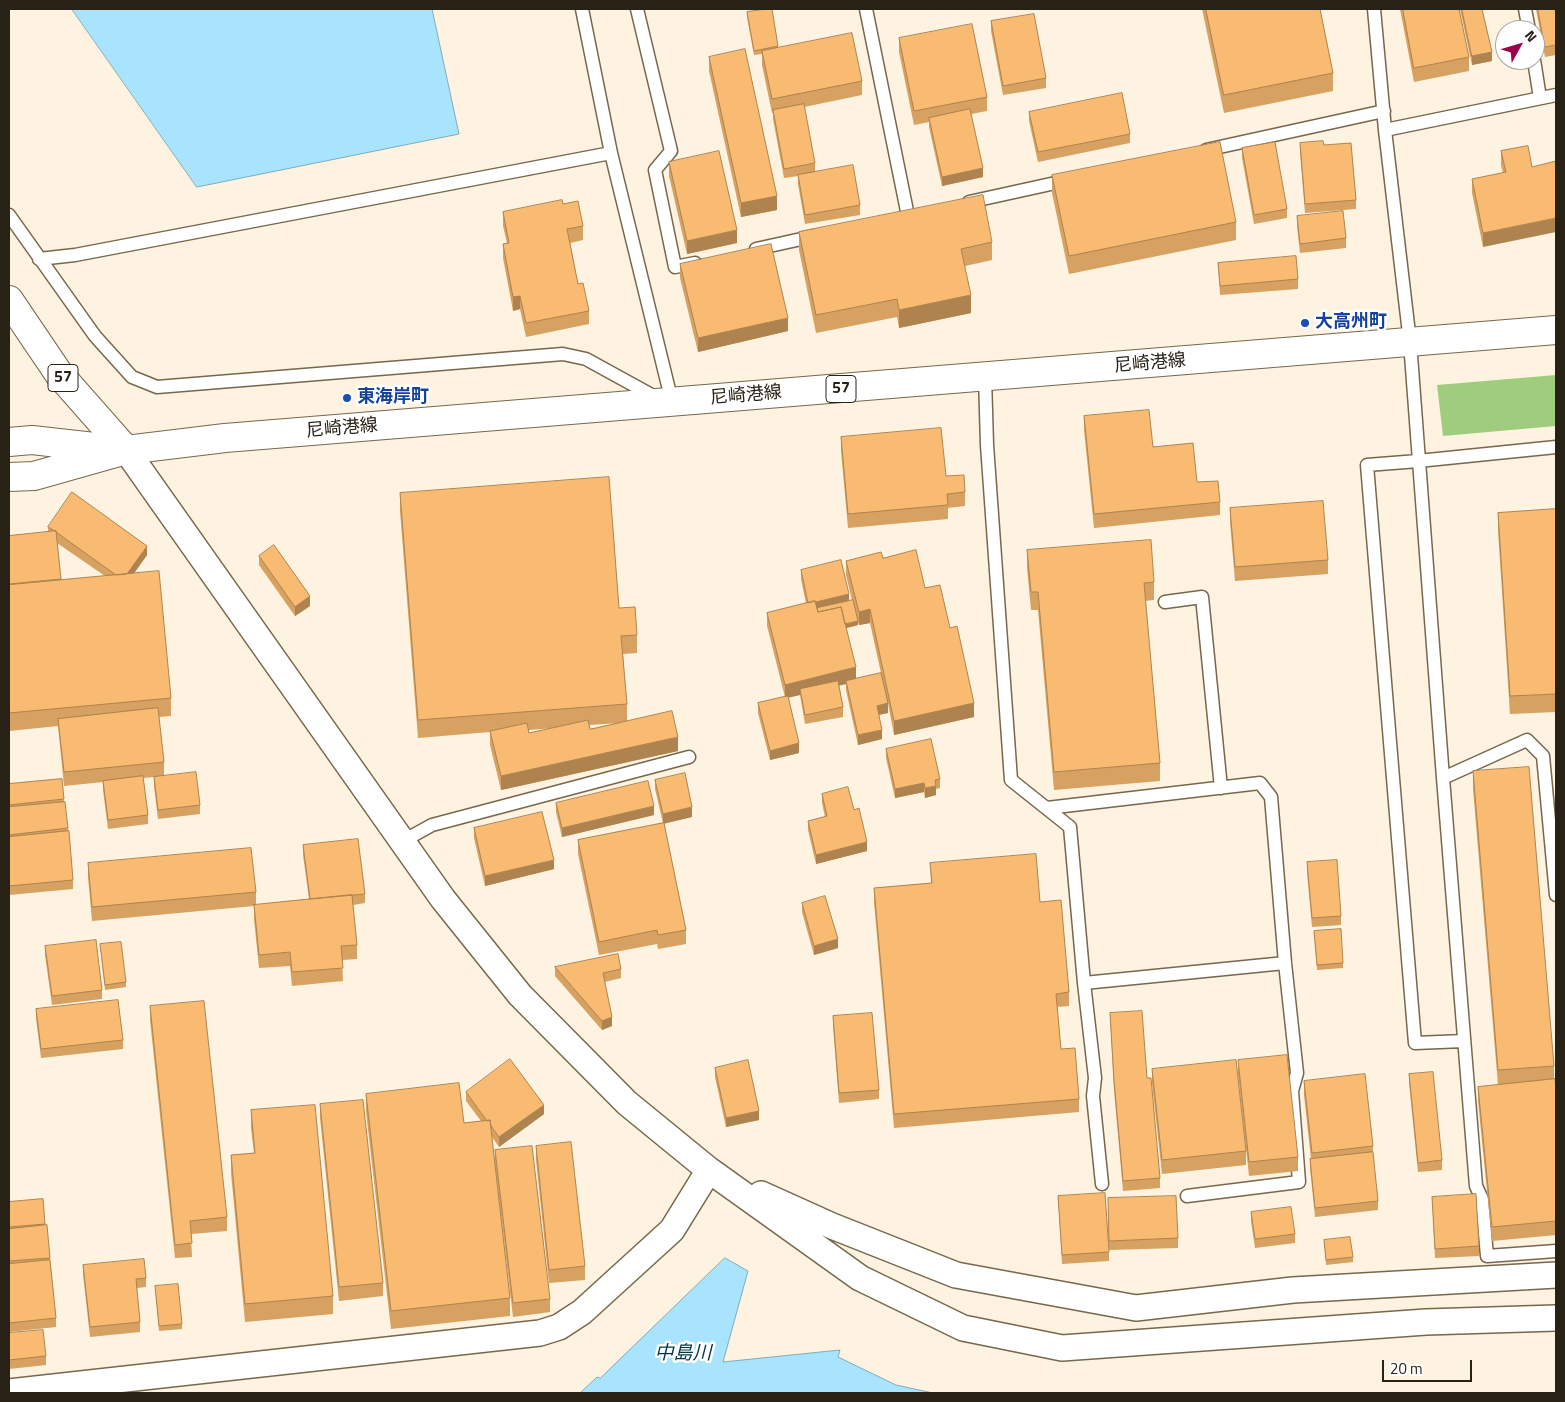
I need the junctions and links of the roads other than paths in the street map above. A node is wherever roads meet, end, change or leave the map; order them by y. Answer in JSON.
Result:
{"nodes":[{"id":1,"x":582,"y":9,"type":"edge"},
{"id":2,"x":637,"y":9,"type":"edge"},
{"id":3,"x":866,"y":9,"type":"edge"},
{"id":4,"x":1374,"y":9,"type":"edge"},
{"id":5,"x":1536,"y":70,"type":"edge"},
{"id":6,"x":1556,"y":95,"type":"edge"},
{"id":7,"x":1540,"y":98,"type":"junction"},
{"id":8,"x":1384,"y":111,"type":"junction"},
{"id":9,"x":1385,"y":130,"type":"junction"},
{"id":10,"x":611,"y":153,"type":"junction"},
{"id":11,"x":1190,"y":154,"type":"edge"},
{"id":12,"x":1083,"y":177,"type":"edge"},
{"id":13,"x":956,"y":205,"type":"edge"},
{"id":14,"x":9,"y":215,"type":"edge"},
{"id":15,"x":908,"y":216,"type":"edge"},
{"id":16,"x":830,"y":233,"type":"edge"},
{"id":17,"x":743,"y":252,"type":"edge"},
{"id":18,"x":39,"y":259,"type":"junction"},
{"id":19,"x":704,"y":261,"type":"edge"},
{"id":20,"x":9,"y":300,"type":"edge"},
{"id":21,"x":1556,"y":330,"type":"edge"},
{"id":22,"x":1410,"y":342,"type":"junction"},
{"id":23,"x":985,"y":377,"type":"junction"},
{"id":24,"x":669,"y":402,"type":"junction"},
{"id":25,"x":9,"y":442,"type":"edge"},
{"id":26,"x":1556,"y":447,"type":"edge"},
{"id":27,"x":126,"y":450,"type":"junction"},
{"id":28,"x":1418,"y":462,"type":"junction"},
{"id":29,"x":9,"y":477,"type":"edge"},
{"id":30,"x":1165,"y":602,"type":"dead end"},
{"id":31,"x":689,"y":757,"type":"dead end"},
{"id":32,"x":1443,"y":778,"type":"junction"},
{"id":33,"x":1221,"y":788,"type":"junction"},
{"id":34,"x":1047,"y":808,"type":"junction"},
{"id":35,"x":402,"y":841,"type":"junction"},
{"id":36,"x":1556,"y":895,"type":"edge"},
{"id":37,"x":1285,"y":963,"type":"junction"},
{"id":38,"x":1084,"y":983,"type":"junction"},
{"id":39,"x":1464,"y":1041,"type":"junction"},
{"id":40,"x":709,"y":1170,"type":"junction"},
{"id":41,"x":1102,"y":1184,"type":"dead end"},
{"id":42,"x":1187,"y":1196,"type":"dead end"},
{"id":43,"x":1556,"y":1251,"type":"edge"},
{"id":44,"x":1556,"y":1275,"type":"edge"},
{"id":45,"x":1556,"y":1318,"type":"edge"},
{"id":46,"x":9,"y":1392,"type":"edge"}],
"edges":[{"from":1,"to":10,"type":"lane"},
{"from":2,"to":19,"type":"lane"},
{"from":3,"to":15,"type":"lane"},
{"from":4,"to":8,"type":"lane"},
{"from":5,"to":7,"type":"lane"},
{"from":6,"to":7,"type":"lane"},
{"from":7,"to":9,"type":"lane"},
{"from":8,"to":9,"type":"lane"},
{"from":8,"to":11,"type":"lane"},
{"from":9,"to":22,"type":"lane"},
{"from":10,"to":18,"type":"lane"},
{"from":10,"to":24,"type":"lane"},
{"from":12,"to":13,"type":"lane"},
{"from":14,"to":18,"type":"lane"},
{"from":16,"to":17,"type":"lane"},
{"from":18,"to":24,"type":"lane"},
{"from":20,"to":27,"type":"main road","number":"57"},
{"from":21,"to":22,"type":"main road","name":"尼崎港線","number":"57"},
{"from":22,"to":23,"type":"main road","name":"尼崎港線","number":"57"},
{"from":22,"to":28,"type":"lane"},
{"from":23,"to":24,"type":"main road","name":"尼崎港線","number":"57"},
{"from":23,"to":34,"type":"lane"},
{"from":24,"to":27,"type":"main road","name":"尼崎港線","number":"57"},
{"from":25,"to":27,"type":"main road"},
{"from":26,"to":28,"type":"lane"},
{"from":27,"to":29,"type":"main road"},
{"from":27,"to":35,"type":"street"},
{"from":28,"to":32,"type":"lane"},
{"from":28,"to":39,"type":"lane"},
{"from":30,"to":33,"type":"lane"},
{"from":31,"to":35,"type":"lane"},
{"from":32,"to":36,"type":"lane"},
{"from":32,"to":39,"type":"lane"},
{"from":33,"to":34,"type":"lane"},
{"from":33,"to":37,"type":"lane"},
{"from":34,"to":38,"type":"lane"},
{"from":35,"to":40,"type":"street"},
{"from":37,"to":38,"type":"lane"},
{"from":37,"to":42,"type":"lane"},
{"from":38,"to":41,"type":"lane"},
{"from":39,"to":43,"type":"lane"},
{"from":40,"to":44,"type":"street"},
{"from":40,"to":45,"type":"street"},
{"from":40,"to":46,"type":"street"}]}
